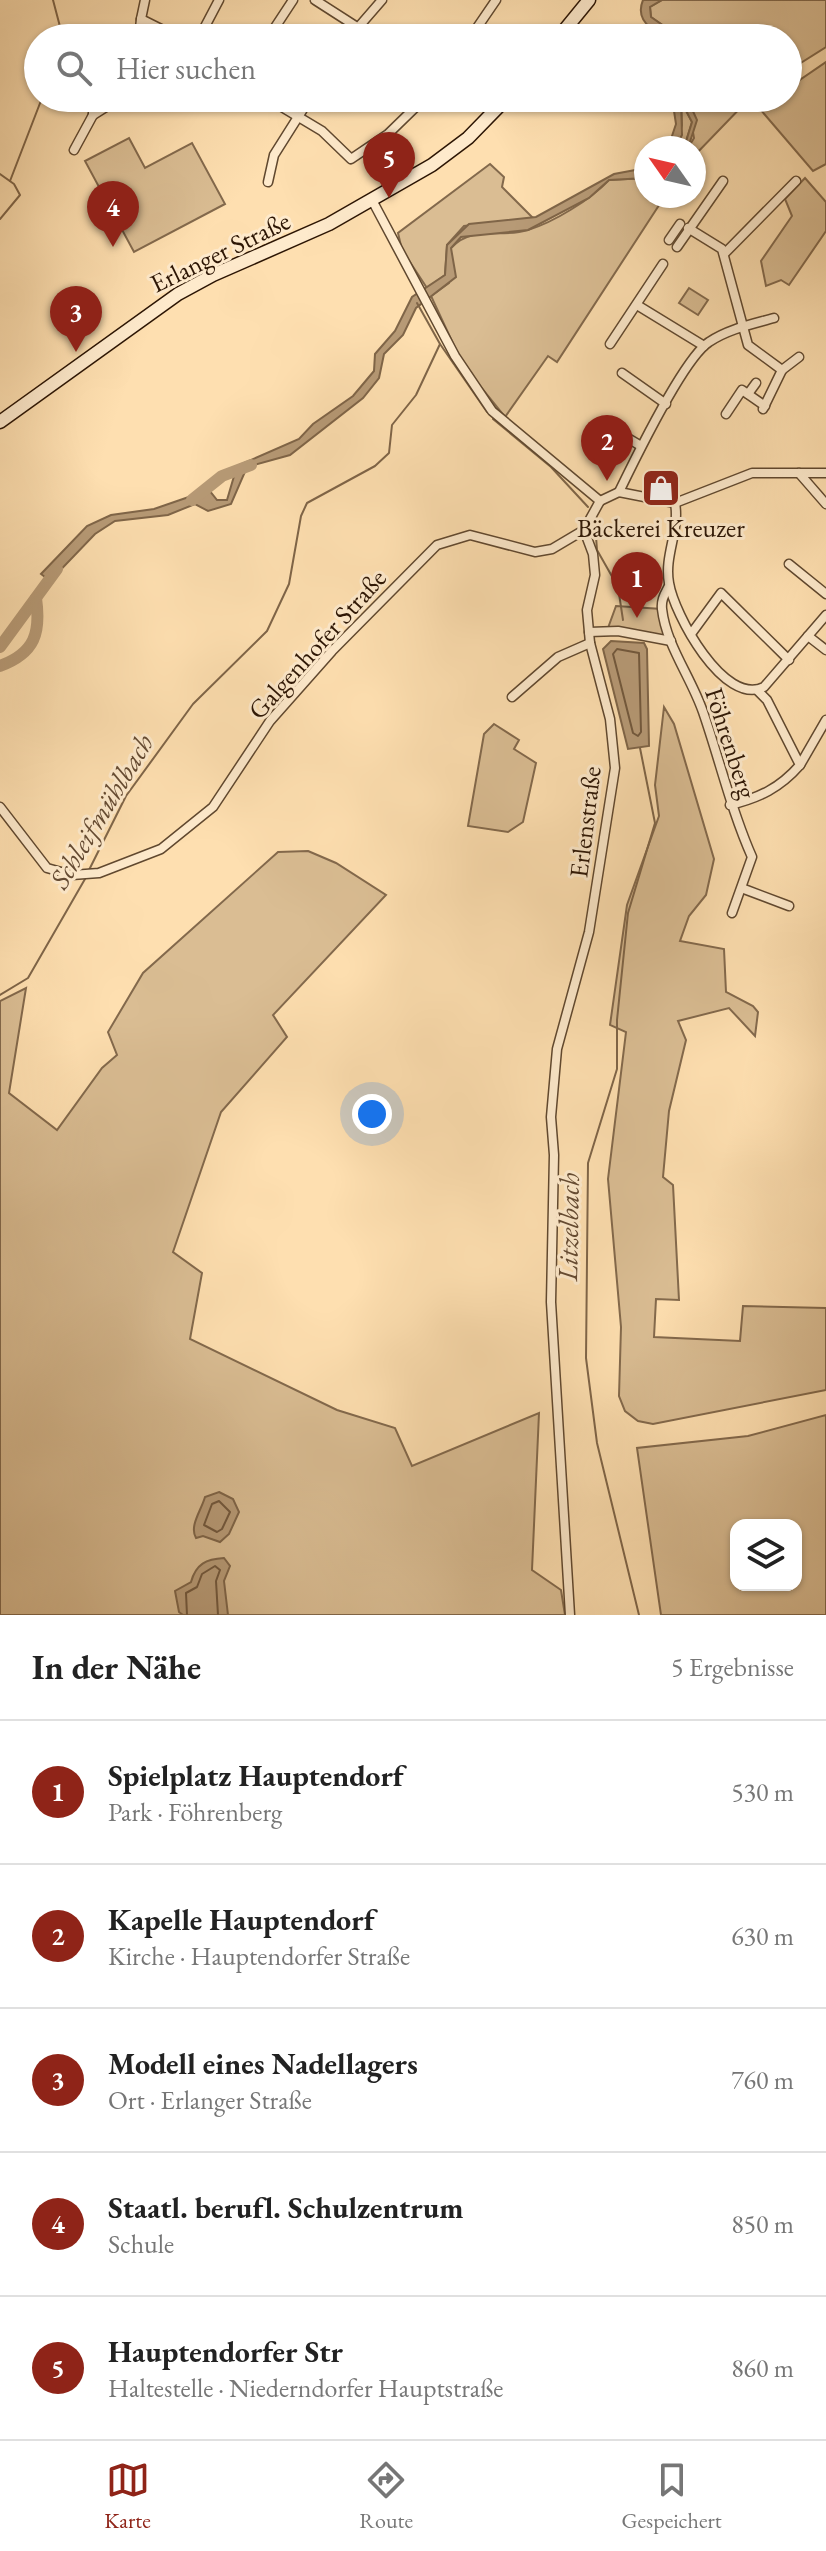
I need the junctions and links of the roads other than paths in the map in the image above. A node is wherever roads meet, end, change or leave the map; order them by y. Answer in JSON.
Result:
{"nodes":[{"id":1,"x":145,"y":0,"type":"edge"},
{"id":2,"x":219,"y":0,"type":"edge"},
{"id":3,"x":293,"y":0,"type":"edge"},
{"id":4,"x":315,"y":0,"type":"edge"},
{"id":5,"x":382,"y":0,"type":"edge"},
{"id":6,"x":496,"y":0,"type":"edge"},
{"id":7,"x":589,"y":0,"type":"edge"},
{"id":8,"x":141,"y":19,"type":"junction"},
{"id":9,"x":140,"y":24,"type":"edge"},
{"id":10,"x":151,"y":24,"type":"edge"},
{"id":11,"x":206,"y":24,"type":"edge"},
{"id":12,"x":277,"y":24,"type":"edge"},
{"id":13,"x":352,"y":24,"type":"edge"},
{"id":14,"x":360,"y":24,"type":"edge"},
{"id":15,"x":480,"y":24,"type":"edge"},
{"id":16,"x":569,"y":24,"type":"edge"},
{"id":17,"x":98,"y":112,"type":"edge"},
{"id":18,"x":292,"y":112,"type":"edge"},
{"id":19,"x":301,"y":112,"type":"edge"},
{"id":20,"x":411,"y":112,"type":"edge"},
{"id":21,"x":492,"y":112,"type":"edge"},
{"id":22,"x":93,"y":115,"type":"joint"},
{"id":23,"x":299,"y":116,"type":"junction"},
{"id":24,"x":74,"y":150,"type":"dead end"},
{"id":25,"x":723,"y":181,"type":"dead end"},
{"id":26,"x":796,"y":181,"type":"dead end"},
{"id":27,"x":268,"y":182,"type":"dead end"},
{"id":28,"x":372,"y":200,"type":"junction"},
{"id":29,"x":684,"y":226,"type":"junction"},
{"id":30,"x":669,"y":240,"type":"dead end"},
{"id":31,"x":677,"y":247,"type":"dead end"},
{"id":32,"x":724,"y":254,"type":"junction"},
{"id":33,"x":663,"y":264,"type":"dead end"},
{"id":34,"x":637,"y":305,"type":"junction"},
{"id":35,"x":774,"y":318,"type":"dead end"},
{"id":36,"x":743,"y":327,"type":"junction"},
{"id":37,"x":610,"y":344,"type":"dead end"},
{"id":38,"x":704,"y":346,"type":"junction"},
{"id":39,"x":799,"y":357,"type":"dead end"},
{"id":40,"x":782,"y":370,"type":"junction"},
{"id":41,"x":622,"y":373,"type":"dead end"},
{"id":42,"x":756,"y":383,"type":"dead end"},
{"id":43,"x":748,"y":394,"type":"junction"},
{"id":44,"x":666,"y":404,"type":"junction"},
{"id":45,"x":726,"y":414,"type":"dead end"},
{"id":46,"x":0,"y":419,"type":"edge"},
{"id":47,"x":604,"y":424,"type":"dead end"},
{"id":48,"x":641,"y":446,"type":"junction"},
{"id":49,"x":799,"y":473,"type":"junction"},
{"id":50,"x":826,"y":473,"type":"edge"},
{"id":51,"x":619,"y":492,"type":"junction"},
{"id":52,"x":600,"y":501,"type":"junction"},
{"id":53,"x":675,"y":503,"type":"junction"},
{"id":54,"x":826,"y":504,"type":"edge"},
{"id":55,"x":584,"y":530,"type":"junction"},
{"id":56,"x":789,"y":564,"type":"dead end"},
{"id":57,"x":669,"y":586,"type":"junction"},
{"id":58,"x":826,"y":594,"type":"edge"},
{"id":59,"x":826,"y":615,"type":"edge"},
{"id":60,"x":589,"y":632,"type":"junction"},
{"id":61,"x":691,"y":634,"type":"junction"},
{"id":62,"x":808,"y":636,"type":"junction"},
{"id":63,"x":671,"y":641,"type":"junction"},
{"id":64,"x":590,"y":643,"type":"junction"},
{"id":65,"x":826,"y":650,"type":"edge"},
{"id":66,"x":789,"y":660,"type":"junction"},
{"id":67,"x":757,"y":690,"type":"junction"},
{"id":68,"x":512,"y":697,"type":"dead end"},
{"id":69,"x":826,"y":720,"type":"edge"},
{"id":70,"x":800,"y":765,"type":"junction"},
{"id":71,"x":730,"y":805,"type":"junction"},
{"id":72,"x":0,"y":807,"type":"edge"},
{"id":73,"x":744,"y":889,"type":"junction"},
{"id":74,"x":789,"y":906,"type":"dead end"},
{"id":75,"x":732,"y":913,"type":"dead end"},
{"id":76,"x":570,"y":1615,"type":"edge"}],
"edges":[{"from":1,"to":8,"type":"street"},
{"from":2,"to":11,"type":"street"},
{"from":3,"to":12,"type":"street"},
{"from":4,"to":13,"type":"street"},
{"from":5,"to":14,"type":"street"},
{"from":6,"to":15,"type":"street"},
{"from":7,"to":16,"type":"street"},
{"from":8,"to":9,"type":"street"},
{"from":8,"to":10,"type":"street"},
{"from":17,"to":22,"type":"street"},
{"from":18,"to":23,"type":"street"},
{"from":19,"to":23,"type":"street"},
{"from":20,"to":23,"type":"street"},
{"from":21,"to":28,"type":"street","name":"Erlanger Straße"},
{"from":22,"to":24,"type":"street"},
{"from":23,"to":27,"type":"street"},
{"from":25,"to":29,"type":"street"},
{"from":26,"to":32,"type":"street"},
{"from":28,"to":46,"type":"street","name":"Erlanger Straße"},
{"from":28,"to":52,"type":"street"},
{"from":29,"to":30,"type":"street"},
{"from":29,"to":31,"type":"street"},
{"from":29,"to":32,"type":"street"},
{"from":32,"to":36,"type":"street"},
{"from":33,"to":34,"type":"street"},
{"from":34,"to":37,"type":"street"},
{"from":34,"to":38,"type":"street"},
{"from":35,"to":36,"type":"street"},
{"from":36,"to":38,"type":"street"},
{"from":36,"to":40,"type":"street"},
{"from":38,"to":44,"type":"street"},
{"from":39,"to":40,"type":"street"},
{"from":40,"to":43,"type":"street"},
{"from":41,"to":44,"type":"street"},
{"from":42,"to":43,"type":"street"},
{"from":43,"to":45,"type":"street"},
{"from":44,"to":48,"type":"street"},
{"from":47,"to":48,"type":"street"},
{"from":48,"to":51,"type":"street"},
{"from":49,"to":50,"type":"street"},
{"from":49,"to":53,"type":"street"},
{"from":49,"to":54,"type":"street"},
{"from":51,"to":52,"type":"street"},
{"from":51,"to":53,"type":"street"},
{"from":52,"to":55,"type":"street"},
{"from":53,"to":57,"type":"street","name":"Föhrenberg"},
{"from":55,"to":60,"type":"street","name":"Erlenstraße"},
{"from":55,"to":72,"type":"street","name":"Galgenhofer Straße"},
{"from":56,"to":58,"type":"street"},
{"from":57,"to":61,"type":"street"},
{"from":57,"to":63,"type":"street","name":"Föhrenberg"},
{"from":59,"to":62,"type":"street"},
{"from":60,"to":63,"type":"street"},
{"from":60,"to":64,"type":"street","name":"Erlenstraße"},
{"from":61,"to":66,"type":"street"},
{"from":61,"to":67,"type":"street"},
{"from":62,"to":65,"type":"street"},
{"from":62,"to":66,"type":"street"},
{"from":63,"to":71,"type":"street","name":"Föhrenberg"},
{"from":64,"to":68,"type":"street"},
{"from":64,"to":76,"type":"street","name":"Erlenstraße"},
{"from":66,"to":67,"type":"street"},
{"from":67,"to":70,"type":"street"},
{"from":69,"to":70,"type":"street"},
{"from":70,"to":71,"type":"street"},
{"from":71,"to":73,"type":"street","name":"Föhrenberg"},
{"from":73,"to":74,"type":"street"},
{"from":73,"to":75,"type":"street","name":"Föhrenberg"}]}
